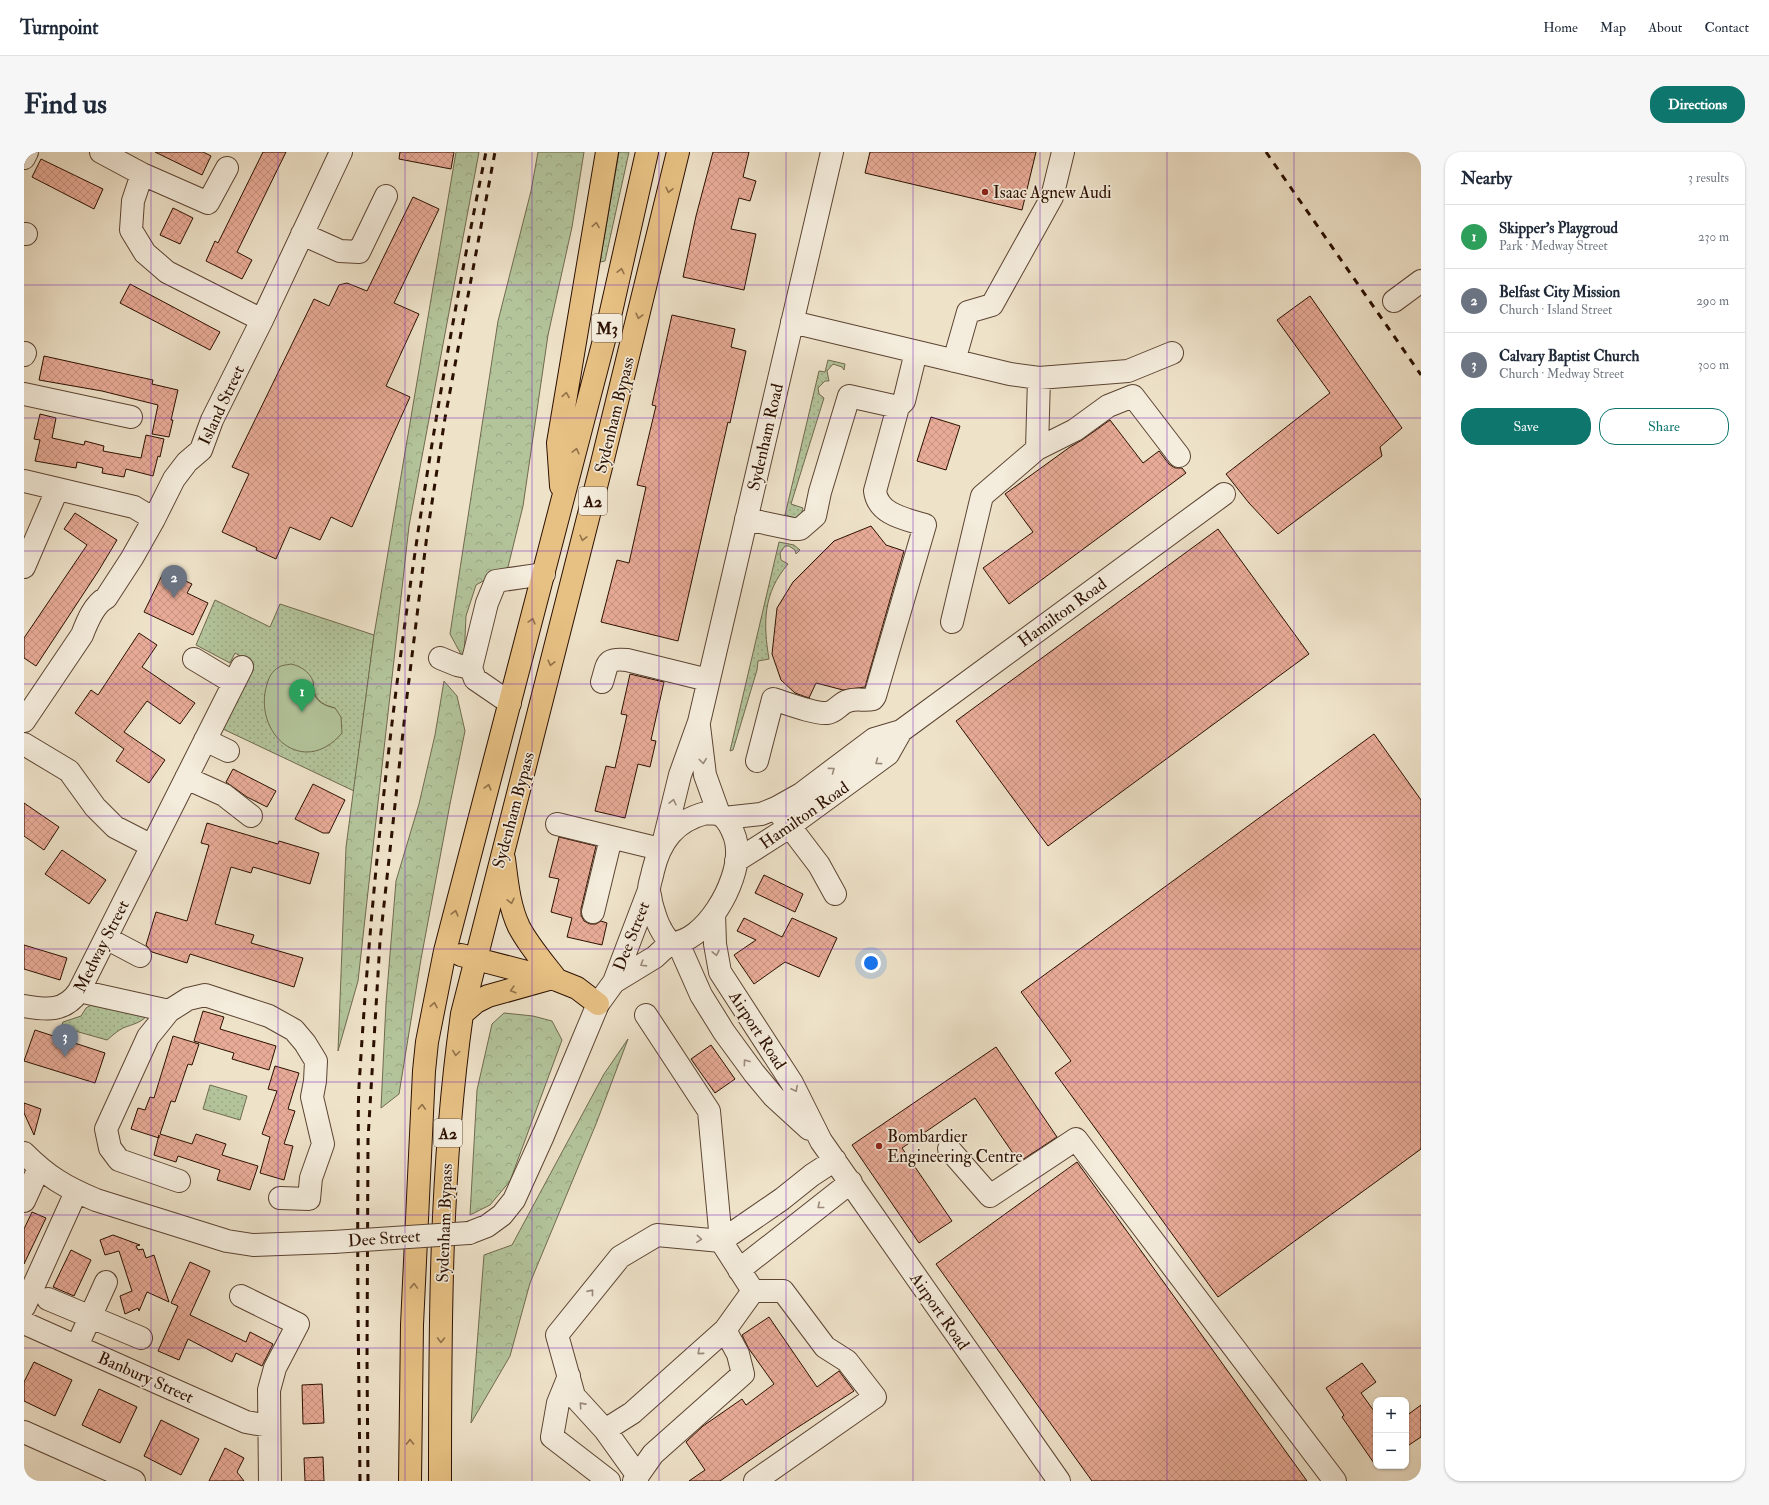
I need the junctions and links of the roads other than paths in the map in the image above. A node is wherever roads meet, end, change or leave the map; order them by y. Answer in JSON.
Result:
{"nodes":[{"id":1,"x":27,"y":152,"type":"edge"},
{"id":2,"x":101,"y":152,"type":"edge"},
{"id":3,"x":341,"y":152,"type":"edge"},
{"id":4,"x":607,"y":152,"type":"edge"},
{"id":5,"x":647,"y":152,"type":"edge"},
{"id":6,"x":678,"y":152,"type":"edge"},
{"id":7,"x":832,"y":152,"type":"edge"},
{"id":8,"x":1063,"y":152,"type":"edge"},
{"id":9,"x":24,"y":158,"type":"edge"},
{"id":10,"x":227,"y":168,"type":"dead end"},
{"id":11,"x":142,"y":174,"type":"junction"},
{"id":12,"x":386,"y":196,"type":"dead end"},
{"id":13,"x":302,"y":234,"type":"junction"},
{"id":14,"x":1421,"y":281,"type":"edge"},
{"id":15,"x":1394,"y":301,"type":"dead end"},
{"id":16,"x":262,"y":320,"type":"junction"},
{"id":17,"x":792,"y":322,"type":"junction"},
{"id":18,"x":916,"y":352,"type":"junction"},
{"id":19,"x":1172,"y":353,"type":"dead end"},
{"id":20,"x":954,"y":361,"type":"junction"},
{"id":21,"x":1039,"y":378,"type":"junction"},
{"id":22,"x":24,"y":394,"type":"edge"},
{"id":23,"x":898,"y":407,"type":"junction"},
{"id":24,"x":131,"y":417,"type":"dead end"},
{"id":25,"x":1036,"y":449,"type":"junction"},
{"id":26,"x":1179,"y":456,"type":"dead end"},
{"id":27,"x":24,"y":481,"type":"edge"},
{"id":28,"x":57,"y":490,"type":"junction"},
{"id":29,"x":1224,"y":494,"type":"dead end"},
{"id":30,"x":563,"y":503,"type":"junction"},
{"id":31,"x":154,"y":519,"type":"junction"},
{"id":32,"x":746,"y":519,"type":"junction"},
{"id":33,"x":24,"y":567,"type":"edge"},
{"id":34,"x":544,"y":574,"type":"junction"},
{"id":35,"x":952,"y":622,"type":"dead end"},
{"id":36,"x":440,"y":658,"type":"dead end"},
{"id":37,"x":194,"y":659,"type":"dead end"},
{"id":38,"x":471,"y":668,"type":"junction"},
{"id":39,"x":708,"y":680,"type":"junction"},
{"id":40,"x":602,"y":682,"type":"dead end"},
{"id":41,"x":32,"y":693,"type":"edge"},
{"id":42,"x":510,"y":703,"type":"junction"},
{"id":43,"x":24,"y":721,"type":"edge"},
{"id":44,"x":699,"y":722,"type":"junction"},
{"id":45,"x":901,"y":731,"type":"junction"},
{"id":46,"x":205,"y":740,"type":"junction"},
{"id":47,"x":24,"y":744,"type":"edge"},
{"id":48,"x":228,"y":751,"type":"dead end"},
{"id":49,"x":757,"y":761,"type":"dead end"},
{"id":50,"x":186,"y":778,"type":"junction"},
{"id":51,"x":776,"y":808,"type":"junction"},
{"id":52,"x":251,"y":816,"type":"dead end"},
{"id":53,"x":722,"y":816,"type":"junction"},
{"id":54,"x":556,"y":824,"type":"dead end"},
{"id":55,"x":789,"y":826,"type":"junction"},
{"id":56,"x":612,"y":838,"type":"junction"},
{"id":57,"x":662,"y":845,"type":"junction"},
{"id":58,"x":152,"y":846,"type":"junction"},
{"id":59,"x":503,"y":849,"type":"junction"},
{"id":60,"x":736,"y":861,"type":"junction"},
{"id":61,"x":649,"y":890,"type":"junction"},
{"id":62,"x":836,"y":894,"type":"dead end"},
{"id":63,"x":593,"y":912,"type":"dead end"},
{"id":64,"x":714,"y":914,"type":"junction"},
{"id":65,"x":106,"y":938,"type":"junction"},
{"id":66,"x":674,"y":943,"type":"junction"},
{"id":67,"x":445,"y":951,"type":"junction"},
{"id":68,"x":140,"y":956,"type":"dead end"},
{"id":69,"x":475,"y":958,"type":"junction"},
{"id":70,"x":554,"y":980,"type":"junction"},
{"id":71,"x":614,"y":982,"type":"junction"},
{"id":72,"x":79,"y":991,"type":"junction"},
{"id":73,"x":598,"y":1004,"type":"junction"},
{"id":74,"x":24,"y":1006,"type":"edge"},
{"id":75,"x":169,"y":1011,"type":"junction"},
{"id":76,"x":462,"y":1014,"type":"junction"},
{"id":77,"x":646,"y":1015,"type":"dead end"},
{"id":78,"x":821,"y":1141,"type":"junction"},
{"id":79,"x":949,"y":1149,"type":"dead end"},
{"id":80,"x":24,"y":1153,"type":"edge"},
{"id":81,"x":835,"y":1160,"type":"junction"},
{"id":82,"x":39,"y":1168,"type":"junction"},
{"id":83,"x":179,"y":1181,"type":"dead end"},
{"id":84,"x":851,"y":1182,"type":"junction"},
{"id":85,"x":76,"y":1192,"type":"junction"},
{"id":86,"x":280,"y":1198,"type":"dead end"},
{"id":87,"x":24,"y":1201,"type":"edge"},
{"id":88,"x":722,"y":1241,"type":"junction"},
{"id":89,"x":739,"y":1270,"type":"junction"},
{"id":90,"x":106,"y":1282,"type":"dead end"},
{"id":91,"x":753,"y":1291,"type":"junction"},
{"id":92,"x":241,"y":1296,"type":"dead end"},
{"id":93,"x":48,"y":1298,"type":"dead end"},
{"id":94,"x":24,"y":1307,"type":"edge"},
{"id":95,"x":90,"y":1316,"type":"junction"},
{"id":96,"x":24,"y":1323,"type":"edge"},
{"id":97,"x":725,"y":1330,"type":"junction"},
{"id":98,"x":141,"y":1338,"type":"dead end"},
{"id":99,"x":77,"y":1346,"type":"junction"},
{"id":100,"x":568,"y":1376,"type":"junction"},
{"id":101,"x":269,"y":1426,"type":"junction"},
{"id":102,"x":605,"y":1430,"type":"junction"},
{"id":103,"x":24,"y":1432,"type":"edge"},
{"id":104,"x":636,"y":1478,"type":"edge"},
{"id":105,"x":134,"y":1481,"type":"edge"},
{"id":106,"x":270,"y":1481,"type":"edge"},
{"id":107,"x":410,"y":1481,"type":"edge"},
{"id":108,"x":440,"y":1481,"type":"edge"},
{"id":109,"x":609,"y":1481,"type":"edge"},
{"id":110,"x":755,"y":1481,"type":"edge"},
{"id":111,"x":1059,"y":1481,"type":"edge"},
{"id":112,"x":1335,"y":1481,"type":"edge"}],
"edges":[{"from":1,"to":9,"type":"street"},
{"from":2,"to":11,"type":"street"},
{"from":3,"to":13,"type":"street","name":"Island Street"},
{"from":30,"to":4,"type":"highway","number":"A2","one_way":true},
{"from":30,"to":5,"type":"highway","number":"M3","one_way":true},
{"from":6,"to":59,"type":"highway","name":"Sydenham Bypass","number":"A2","one_way":true},
{"from":7,"to":17,"type":"street","name":"Sydenham Road"},
{"from":8,"to":20,"type":"street"},
{"from":10,"to":11,"type":"street"},
{"from":11,"to":16,"type":"street"},
{"from":12,"to":13,"type":"street"},
{"from":13,"to":16,"type":"street","name":"Island Street"},
{"from":14,"to":15,"type":"street"},
{"from":16,"to":31,"type":"street","name":"Island Street"},
{"from":17,"to":18,"type":"street"},
{"from":17,"to":32,"type":"street","name":"Sydenham Road"},
{"from":18,"to":20,"type":"street"},
{"from":18,"to":23,"type":"street"},
{"from":19,"to":21,"type":"street"},
{"from":20,"to":21,"type":"street"},
{"from":21,"to":25,"type":"street"},
{"from":22,"to":24,"type":"street"},
{"from":23,"to":32,"type":"street"},
{"from":23,"to":49,"type":"street"},
{"from":25,"to":26,"type":"street"},
{"from":25,"to":35,"type":"street"},
{"from":27,"to":28,"type":"street"},
{"from":28,"to":31,"type":"street"},
{"from":28,"to":33,"type":"street"},
{"from":29,"to":45,"type":"street","name":"Hamilton Road"},
{"from":30,"to":34,"type":"highway","name":"Sydenham Bypass","number":"A2"},
{"from":31,"to":41,"type":"street","name":"Island Street"},
{"from":32,"to":39,"type":"street","name":"Sydenham Road"},
{"from":34,"to":38,"type":"street"},
{"from":42,"to":34,"type":"highway","name":"Sydenham Bypass","number":"A2","one_way":true},
{"from":36,"to":38,"type":"street"},
{"from":37,"to":46,"type":"street","name":"Medway Street"},
{"from":38,"to":42,"type":"street"},
{"from":39,"to":40,"type":"street"},
{"from":39,"to":44,"type":"street","name":"Sydenham Road"},
{"from":41,"to":43,"type":"street","name":"Island Street"},
{"from":67,"to":42,"type":"highway","name":"Sydenham Bypass","number":"A2","one_way":true},
{"from":44,"to":53,"type":"street","name":"Sydenham Road","one_way":true},
{"from":57,"to":44,"type":"street","name":"Sydenham Road","one_way":true},
{"from":51,"to":45,"type":"street","name":"Hamilton Road","one_way":true},
{"from":45,"to":55,"type":"street","name":"Hamilton Road","one_way":true},
{"from":46,"to":48,"type":"street"},
{"from":46,"to":50,"type":"street","name":"Medway Street"},
{"from":47,"to":58,"type":"street"},
{"from":50,"to":52,"type":"street"},
{"from":50,"to":58,"type":"street","name":"Medway Street"},
{"from":51,"to":53,"type":"street","name":"Hamilton Road"},
{"from":51,"to":55,"type":"street"},
{"from":53,"to":57,"type":"street"},
{"from":53,"to":60,"type":"street"},
{"from":54,"to":56,"type":"street"},
{"from":55,"to":60,"type":"street","name":"Hamilton Road"},
{"from":55,"to":62,"type":"street"},
{"from":56,"to":57,"type":"street"},
{"from":56,"to":63,"type":"street"},
{"from":57,"to":61,"type":"street"},
{"from":58,"to":65,"type":"street","name":"Medway Street"},
{"from":59,"to":69,"type":"highway","name":"Sydenham Bypass","number":"A2"},
{"from":59,"to":70,"type":"highway","one_way":true},
{"from":60,"to":64,"type":"street"},
{"from":61,"to":66,"type":"street"},
{"from":61,"to":71,"type":"street","name":"Dee Street"},
{"from":64,"to":66,"type":"street"},
{"from":64,"to":78,"type":"street","name":"Airport Road","one_way":true},
{"from":65,"to":68,"type":"street"},
{"from":65,"to":72,"type":"street","name":"Medway Street"},
{"from":66,"to":71,"type":"street","name":"Dee Street","one_way":true},
{"from":78,"to":66,"type":"street","name":"Airport Road","one_way":true},
{"from":67,"to":69,"type":"highway"},
{"from":107,"to":67,"type":"highway","name":"Sydenham Bypass","number":"A2","one_way":true},
{"from":69,"to":70,"type":"highway"},
{"from":69,"to":76,"type":"highway","name":"Sydenham Bypass","number":"A2"},
{"from":70,"to":73,"type":"highway"},
{"from":70,"to":76,"type":"highway","one_way":true},
{"from":71,"to":73,"type":"street","name":"Dee Street"},
{"from":72,"to":74,"type":"street","name":"Medway Street"},
{"from":72,"to":75,"type":"street"},
{"from":73,"to":85,"type":"street","name":"Dee Street","bridge":true},
{"from":75,"to":83,"type":"street"},
{"from":75,"to":86,"type":"street"},
{"from":76,"to":108,"type":"highway","name":"Sydenham Bypass","number":"A2","one_way":true},
{"from":77,"to":88,"type":"street"},
{"from":78,"to":81,"type":"street","name":"Airport Road"},
{"from":79,"to":112,"type":"street"},
{"from":80,"to":82,"type":"street","name":"Dee Street"},
{"from":81,"to":84,"type":"street","name":"Airport Road"},
{"from":81,"to":88,"type":"street"},
{"from":82,"to":85,"type":"street","name":"Dee Street"},
{"from":82,"to":87,"type":"street"},
{"from":84,"to":89,"type":"street","one_way":true},
{"from":84,"to":111,"type":"street","name":"Airport Road"},
{"from":85,"to":94,"type":"street"},
{"from":88,"to":89,"type":"street"},
{"from":100,"to":88,"type":"street","one_way":true},
{"from":89,"to":91,"type":"street"},
{"from":90,"to":95,"type":"street"},
{"from":91,"to":97,"type":"street"},
{"from":91,"to":110,"type":"street"},
{"from":92,"to":101,"type":"street"},
{"from":93,"to":95,"type":"street"},
{"from":95,"to":98,"type":"street"},
{"from":95,"to":99,"type":"street"},
{"from":96,"to":99,"type":"street","name":"Banbury Street"},
{"from":97,"to":102,"type":"street","one_way":true},
{"from":97,"to":104,"type":"street"},
{"from":99,"to":101,"type":"street","name":"Banbury Street"},
{"from":102,"to":100,"type":"street","one_way":true},
{"from":100,"to":109,"type":"street"},
{"from":101,"to":106,"type":"street"},
{"from":102,"to":104,"type":"street"},
{"from":103,"to":105,"type":"street"}]}
